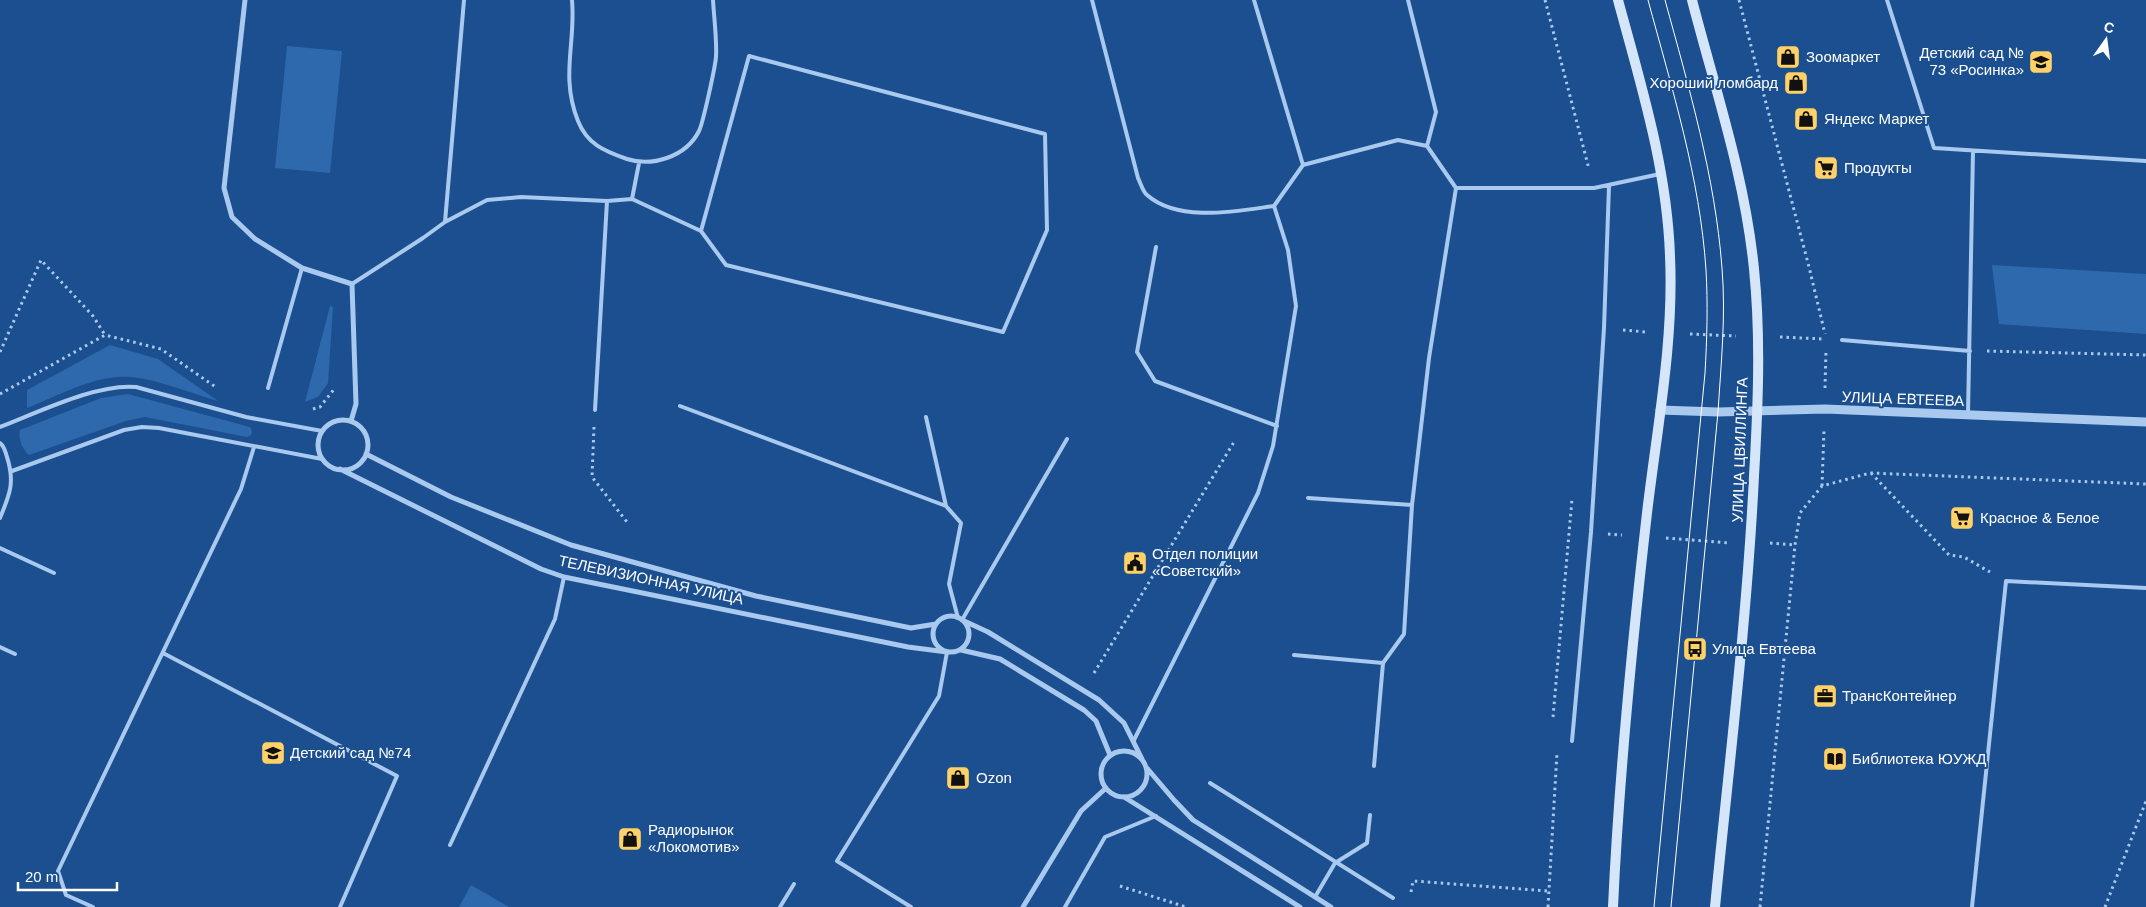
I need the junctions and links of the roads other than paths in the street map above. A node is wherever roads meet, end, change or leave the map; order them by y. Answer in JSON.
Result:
{"nodes":[{"id":1,"x":245,"y":0,"type":"edge"},
{"id":2,"x":464,"y":0,"type":"edge"},
{"id":3,"x":572,"y":0,"type":"edge"},
{"id":4,"x":713,"y":0,"type":"edge"},
{"id":5,"x":1092,"y":0,"type":"edge"},
{"id":6,"x":1254,"y":0,"type":"edge"},
{"id":7,"x":1408,"y":0,"type":"edge"},
{"id":8,"x":1618,"y":0,"type":"edge"},
{"id":9,"x":1692,"y":0,"type":"edge"},
{"id":10,"x":1887,"y":0,"type":"edge"},
{"id":11,"x":1427,"y":146,"type":"junction"},
{"id":12,"x":1973,"y":151,"type":"junction"},
{"id":13,"x":2146,"y":161,"type":"edge"},
{"id":14,"x":639,"y":163,"type":"junction"},
{"id":15,"x":1303,"y":165,"type":"junction"},
{"id":16,"x":1663,"y":173,"type":"junction"},
{"id":17,"x":1609,"y":186,"type":"junction"},
{"id":18,"x":1456,"y":188,"type":"junction"},
{"id":19,"x":632,"y":199,"type":"junction"},
{"id":20,"x":607,"y":201,"type":"junction"},
{"id":21,"x":1274,"y":206,"type":"junction"},
{"id":22,"x":445,"y":222,"type":"junction"},
{"id":23,"x":701,"y":231,"type":"junction"},
{"id":24,"x":1156,"y":247,"type":"dead end"},
{"id":25,"x":302,"y":268,"type":"junction"},
{"id":26,"x":352,"y":284,"type":"junction"},
{"id":27,"x":1842,"y":340,"type":"dead end"},
{"id":28,"x":1970,"y":351,"type":"junction"},
{"id":29,"x":268,"y":388,"type":"dead end"},
{"id":30,"x":680,"y":406,"type":"dead end"},
{"id":31,"x":595,"y":410,"type":"road end"},
{"id":32,"x":1660,"y":410,"type":"junction"},
{"id":33,"x":1757,"y":412,"type":"junction"},
{"id":34,"x":1968,"y":415,"type":"junction"},
{"id":35,"x":926,"y":417,"type":"dead end"},
{"id":36,"x":351,"y":422,"type":"junction"},
{"id":37,"x":2146,"y":422,"type":"edge"},
{"id":38,"x":1277,"y":426,"type":"junction"},
{"id":39,"x":0,"y":427,"type":"edge"},
{"id":40,"x":322,"y":431,"type":"junction"},
{"id":41,"x":1067,"y":439,"type":"dead end"},
{"id":42,"x":0,"y":443,"type":"edge"},
{"id":43,"x":254,"y":447,"type":"junction"},
{"id":44,"x":366,"y":454,"type":"junction"},
{"id":45,"x":322,"y":459,"type":"junction"},
{"id":46,"x":340,"y":469,"type":"junction"},
{"id":47,"x":12,"y":471,"type":"junction"},
{"id":48,"x":1308,"y":498,"type":"dead end"},
{"id":49,"x":1412,"y":505,"type":"junction"},
{"id":50,"x":946,"y":506,"type":"junction"},
{"id":51,"x":0,"y":518,"type":"edge"},
{"id":52,"x":0,"y":548,"type":"edge"},
{"id":53,"x":54,"y":573,"type":"dead end"},
{"id":54,"x":564,"y":577,"type":"junction"},
{"id":55,"x":2146,"y":588,"type":"edge"},
{"id":56,"x":960,"y":619,"type":"junction"},
{"id":57,"x":936,"y":624,"type":"junction"},
{"id":58,"x":0,"y":647,"type":"edge"},
{"id":59,"x":961,"y":650,"type":"junction"},
{"id":60,"x":947,"y":652,"type":"junction"},
{"id":61,"x":162,"y":653,"type":"junction"},
{"id":62,"x":15,"y":654,"type":"dead end"},
{"id":63,"x":1294,"y":655,"type":"dead end"},
{"id":64,"x":1383,"y":663,"type":"junction"},
{"id":65,"x":1134,"y":740,"type":"junction"},
{"id":66,"x":1572,"y":741,"type":"dead end"},
{"id":67,"x":1110,"y":755,"type":"junction"},
{"id":68,"x":1142,"y":759,"type":"junction"},
{"id":69,"x":1374,"y":766,"type":"dead end"},
{"id":70,"x":1146,"y":767,"type":"junction"},
{"id":71,"x":1210,"y":784,"type":"dead end"},
{"id":72,"x":1106,"y":788,"type":"junction"},
{"id":73,"x":1124,"y":797,"type":"junction"},
{"id":74,"x":1156,"y":816,"type":"junction"},
{"id":75,"x":1370,"y":816,"type":"dead end"},
{"id":76,"x":450,"y":845,"type":"dead end"},
{"id":77,"x":1335,"y":863,"type":"junction"},
{"id":78,"x":794,"y":884,"type":"dead end"},
{"id":79,"x":1315,"y":897,"type":"junction"},
{"id":80,"x":1393,"y":898,"type":"dead end"},
{"id":81,"x":93,"y":907,"type":"edge"},
{"id":82,"x":340,"y":907,"type":"edge"},
{"id":83,"x":780,"y":907,"type":"edge"},
{"id":84,"x":912,"y":907,"type":"edge"},
{"id":85,"x":1023,"y":907,"type":"edge"},
{"id":86,"x":1065,"y":907,"type":"edge"},
{"id":87,"x":1300,"y":907,"type":"edge"},
{"id":88,"x":1332,"y":907,"type":"edge"},
{"id":89,"x":1613,"y":907,"type":"edge"},
{"id":90,"x":1715,"y":907,"type":"edge"},
{"id":91,"x":1972,"y":907,"type":"edge"}],
"edges":[{"from":1,"to":25,"type":"street"},
{"from":2,"to":22,"type":"lane"},
{"from":3,"to":14,"type":"lane"},
{"from":4,"to":14,"type":"lane"},
{"from":5,"to":21,"type":"lane"},
{"from":6,"to":15,"type":"lane"},
{"from":7,"to":11,"type":"lane"},
{"from":8,"to":16,"type":"main road"},
{"from":9,"to":33,"type":"main road","name":"УЛИЦА ЦВИЛЛИНГА"},
{"from":10,"to":12,"type":"lane"},
{"from":11,"to":15,"type":"lane"},
{"from":11,"to":18,"type":"lane"},
{"from":12,"to":13,"type":"lane"},
{"from":12,"to":28,"type":"lane"},
{"from":14,"to":19,"type":"lane"},
{"from":15,"to":21,"type":"lane"},
{"from":16,"to":17,"type":"lane"},
{"from":16,"to":32,"type":"main road"},
{"from":17,"to":18,"type":"lane"},
{"from":17,"to":66,"type":"lane"},
{"from":18,"to":49,"type":"lane"},
{"from":19,"to":20,"type":"lane"},
{"from":19,"to":23,"type":"lane"},
{"from":20,"to":22,"type":"lane"},
{"from":20,"to":31,"type":"lane"},
{"from":21,"to":38,"type":"lane"},
{"from":22,"to":26,"type":"lane"},
{"from":23,"to":23,"type":"lane"},
{"from":24,"to":38,"type":"lane"},
{"from":25,"to":26,"type":"street"},
{"from":25,"to":29,"type":"lane"},
{"from":26,"to":36,"type":"street"},
{"from":27,"to":28,"type":"lane"},
{"from":28,"to":34,"type":"lane"},
{"from":30,"to":50,"type":"lane"},
{"from":32,"to":33,"type":"street","name":"УЛИЦА ЕВТЕЕВА"},
{"from":32,"to":89,"type":"main road"},
{"from":33,"to":34,"type":"street","name":"УЛИЦА ЕВТЕЕВА"},
{"from":33,"to":90,"type":"main road","name":"УЛИЦА ЦВИЛЛИНГА"},
{"from":34,"to":37,"type":"street","name":"УЛИЦА ЕВТЕЕВА"},
{"from":35,"to":50,"type":"lane"},
{"from":36,"to":40,"type":"street"},
{"from":36,"to":44,"type":"street"},
{"from":38,"to":65,"type":"lane"},
{"from":39,"to":40,"type":"lane"},
{"from":40,"to":45,"type":"street"},
{"from":41,"to":56,"type":"lane"},
{"from":42,"to":47,"type":"lane"},
{"from":43,"to":45,"type":"lane"},
{"from":43,"to":47,"type":"lane"},
{"from":43,"to":61,"type":"lane"},
{"from":44,"to":46,"type":"street"},
{"from":44,"to":57,"type":"street","name":"ТЕЛЕВИЗИОННАЯ УЛИЦА"},
{"from":45,"to":46,"type":"street"},
{"from":46,"to":54,"type":"street","name":"ТЕЛЕВИЗИОННАЯ УЛИЦА"},
{"from":47,"to":51,"type":"lane"},
{"from":48,"to":49,"type":"lane"},
{"from":49,"to":64,"type":"lane"},
{"from":50,"to":56,"type":"lane"},
{"from":52,"to":53,"type":"lane"},
{"from":54,"to":60,"type":"street","name":"ТЕЛЕВИЗИОННАЯ УЛИЦА"},
{"from":54,"to":76,"type":"lane"},
{"from":55,"to":91,"type":"lane"},
{"from":56,"to":57,"type":"street"},
{"from":56,"to":59,"type":"street"},
{"from":56,"to":65,"type":"street"},
{"from":57,"to":60,"type":"street"},
{"from":58,"to":62,"type":"lane"},
{"from":59,"to":60,"type":"street"},
{"from":59,"to":67,"type":"street"},
{"from":60,"to":84,"type":"lane"},
{"from":61,"to":81,"type":"lane"},
{"from":61,"to":82,"type":"lane"},
{"from":63,"to":64,"type":"lane"},
{"from":64,"to":69,"type":"lane"},
{"from":65,"to":68,"type":"street"},
{"from":67,"to":68,"type":"street"},
{"from":67,"to":72,"type":"street"},
{"from":68,"to":70,"type":"street"},
{"from":70,"to":73,"type":"street"},
{"from":70,"to":79,"type":"street"},
{"from":71,"to":77,"type":"lane"},
{"from":72,"to":73,"type":"street"},
{"from":72,"to":85,"type":"street"},
{"from":73,"to":74,"type":"street"},
{"from":74,"to":86,"type":"lane"},
{"from":74,"to":87,"type":"street"},
{"from":75,"to":77,"type":"lane"},
{"from":77,"to":79,"type":"lane"},
{"from":77,"to":80,"type":"lane"},
{"from":78,"to":83,"type":"lane"},
{"from":79,"to":88,"type":"street"}]}
